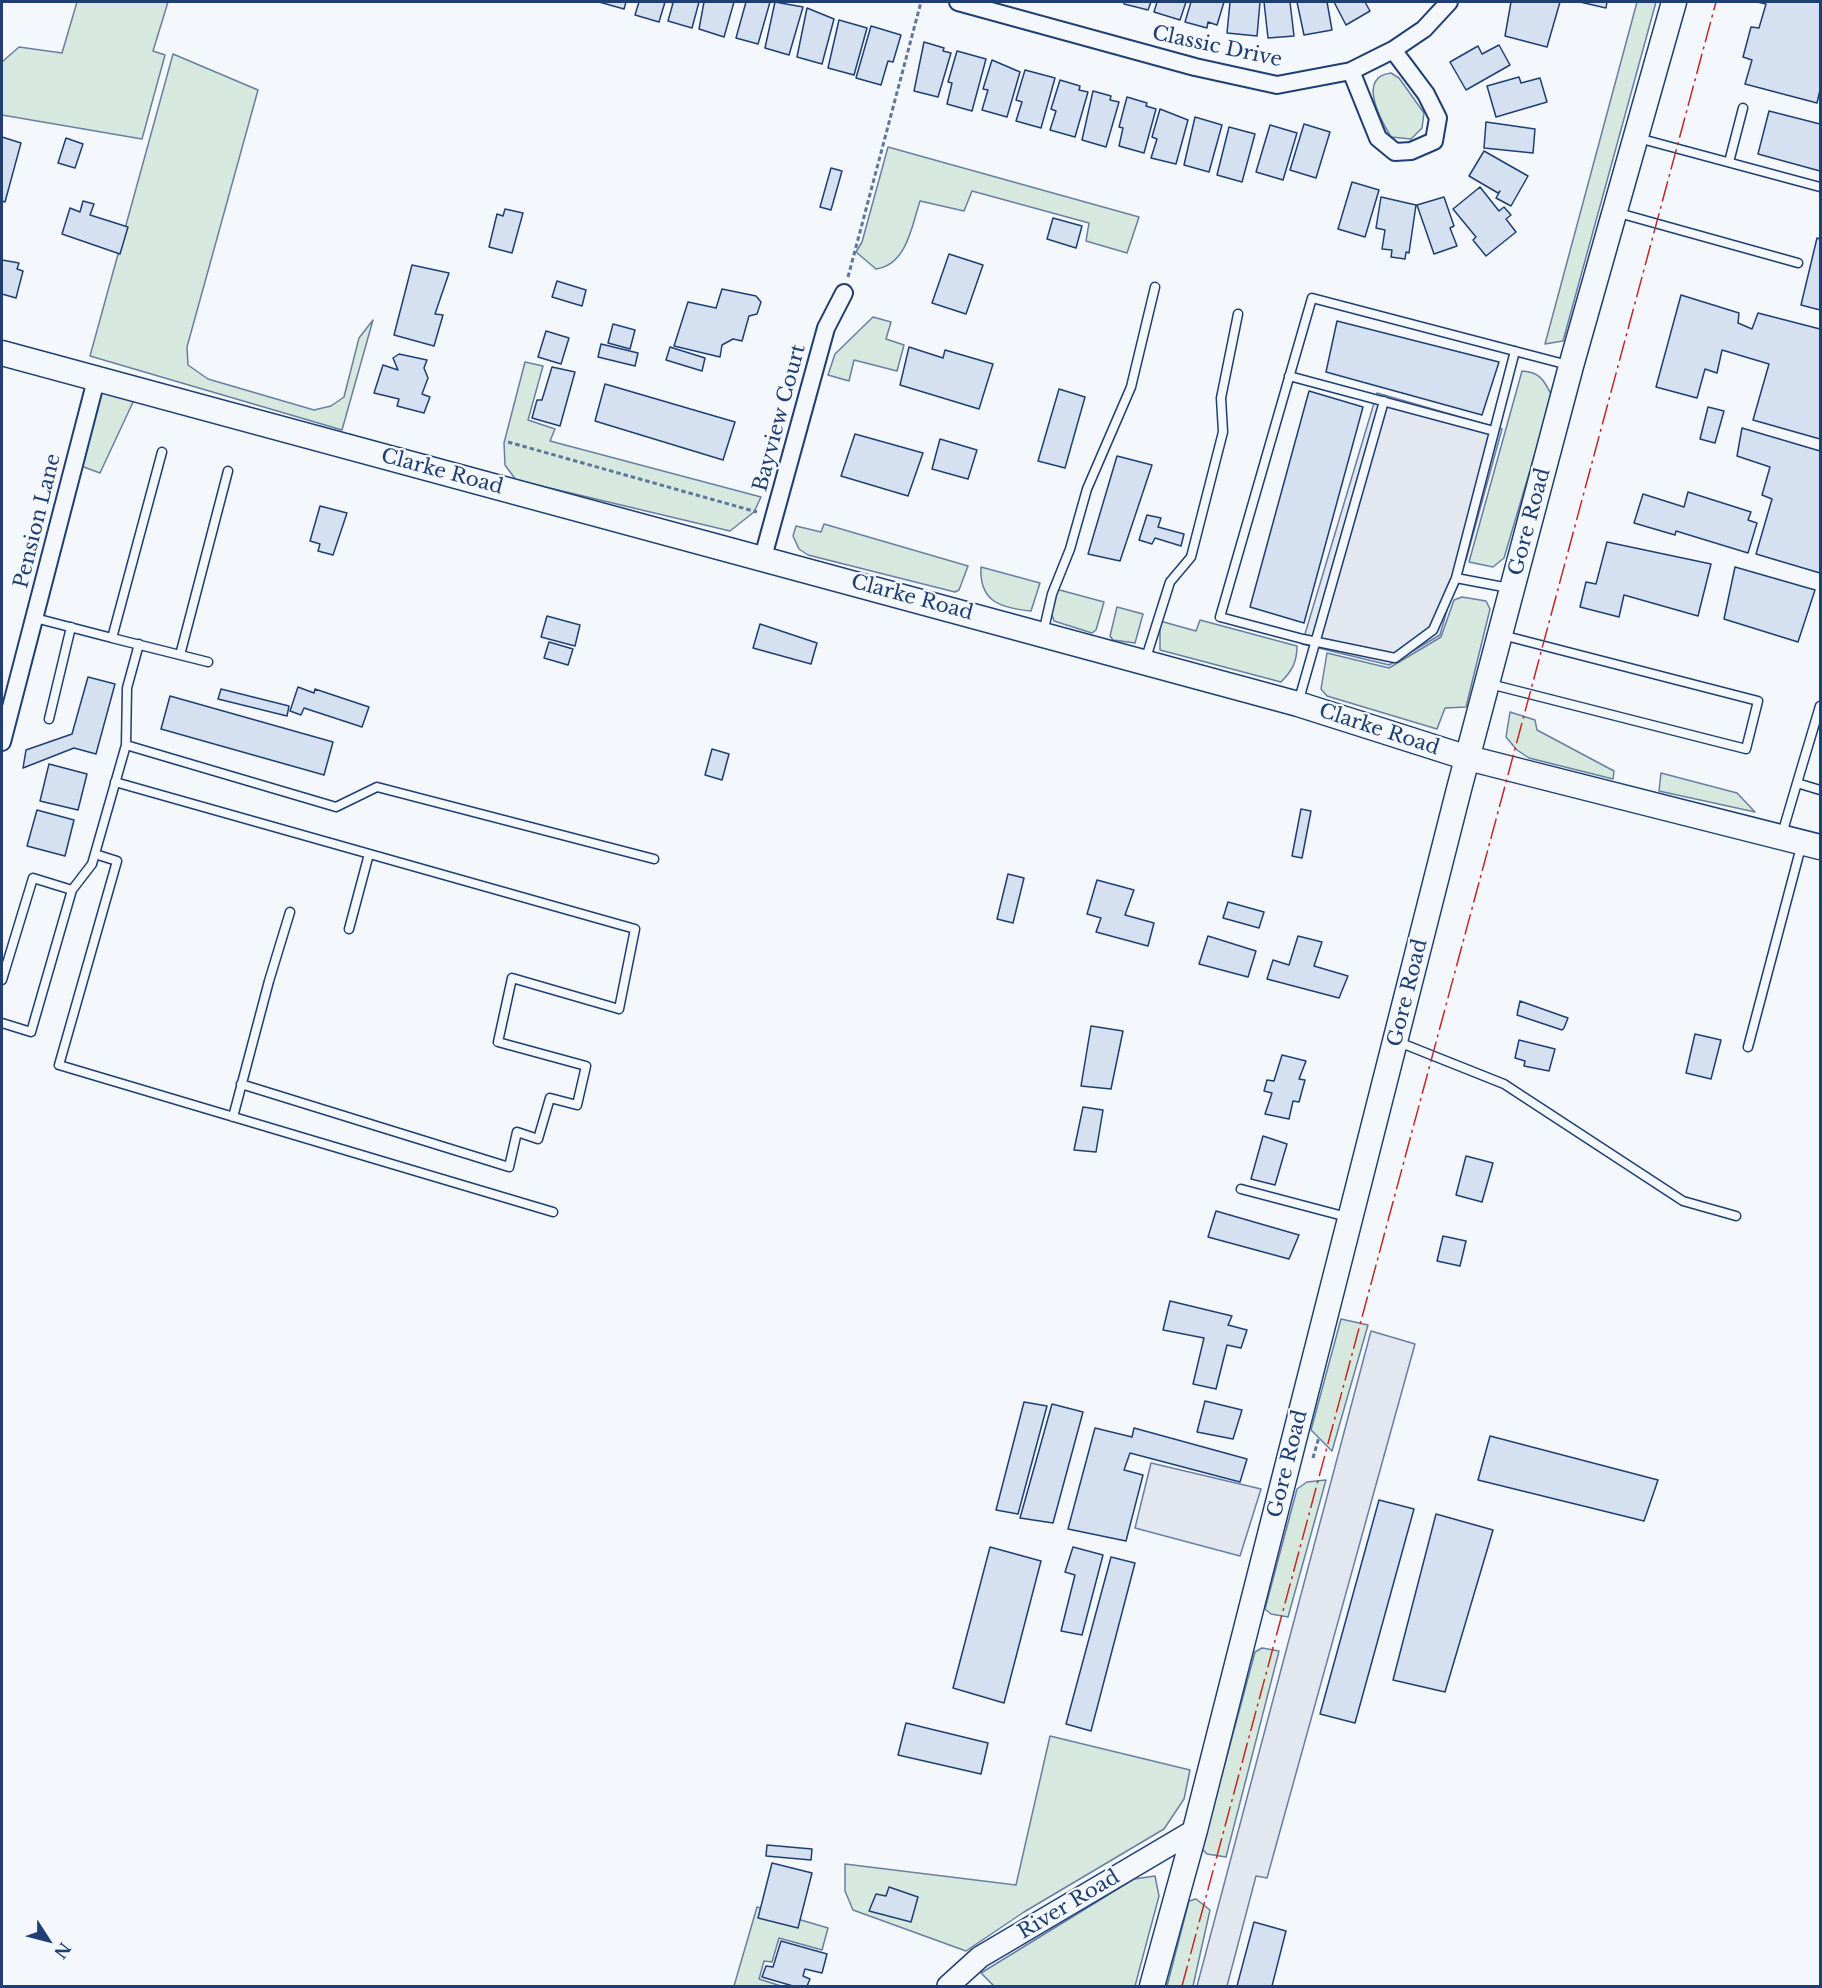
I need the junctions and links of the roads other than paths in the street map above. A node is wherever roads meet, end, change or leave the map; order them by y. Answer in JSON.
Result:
{"nodes":[{"id":1,"x":958,"y":2,"type":"edge"},
{"id":2,"x":1449,"y":2,"type":"edge"},
{"id":3,"x":1674,"y":2,"type":"edge"},
{"id":4,"x":1393,"y":50,"type":"junction"},
{"id":5,"x":1351,"y":71,"type":"junction"},
{"id":6,"x":1743,"y":108,"type":"dead end"},
{"id":7,"x":1636,"y":138,"type":"junction"},
{"id":8,"x":1729,"y":162,"type":"junction"},
{"id":9,"x":1821,"y":187,"type":"edge"},
{"id":10,"x":1615,"y":212,"type":"junction"},
{"id":11,"x":1798,"y":263,"type":"dead end"},
{"id":12,"x":1155,"y":287,"type":"dead end"},
{"id":13,"x":844,"y":293,"type":"road end"},
{"id":14,"x":1238,"y":314,"type":"dead end"},
{"id":15,"x":1515,"y":351,"type":"junction"},
{"id":16,"x":2,"y":353,"type":"edge"},
{"id":17,"x":1571,"y":366,"type":"junction"},
{"id":18,"x":1289,"y":376,"type":"junction"},
{"id":19,"x":96,"y":380,"type":"junction"},
{"id":20,"x":1384,"y":401,"type":"junction"},
{"id":21,"x":1494,"y":431,"type":"junction"},
{"id":22,"x":162,"y":452,"type":"dead end"},
{"id":23,"x":228,"y":471,"type":"dead end"},
{"id":24,"x":763,"y":557,"type":"junction"},
{"id":25,"x":1456,"y":578,"type":"junction"},
{"id":26,"x":1512,"y":588,"type":"junction"},
{"id":27,"x":34,"y":618,"type":"junction"},
{"id":28,"x":71,"y":627,"type":"junction"},
{"id":29,"x":1043,"y":634,"type":"junction"},
{"id":30,"x":1500,"y":635,"type":"junction"},
{"id":31,"x":112,"y":638,"type":"junction"},
{"id":32,"x":1315,"y":641,"type":"junction"},
{"id":33,"x":139,"y":644,"type":"junction"},
{"id":34,"x":180,"y":655,"type":"junction"},
{"id":35,"x":207,"y":662,"type":"dead end"},
{"id":36,"x":1144,"y":662,"type":"junction"},
{"id":37,"x":1487,"y":683,"type":"junction"},
{"id":38,"x":1298,"y":704,"type":"junction"},
{"id":39,"x":1821,"y":706,"type":"edge"},
{"id":40,"x":49,"y":719,"type":"dead end"},
{"id":41,"x":1816,"y":739,"type":"edge"},
{"id":42,"x":2,"y":742,"type":"edge"},
{"id":43,"x":126,"y":745,"type":"junction"},
{"id":44,"x":1468,"y":758,"type":"junction"},
{"id":45,"x":115,"y":782,"type":"junction"},
{"id":46,"x":1797,"y":783,"type":"junction"},
{"id":47,"x":1821,"y":789,"type":"edge"},
{"id":48,"x":1801,"y":842,"type":"edge"},
{"id":49,"x":95,"y":854,"type":"junction"},
{"id":50,"x":369,"y":854,"type":"junction"},
{"id":51,"x":654,"y":859,"type":"dead end"},
{"id":52,"x":72,"y":890,"type":"junction"},
{"id":53,"x":290,"y":912,"type":"dead end"},
{"id":54,"x":349,"y":929,"type":"dead end"},
{"id":55,"x":2,"y":980,"type":"edge"},
{"id":56,"x":2,"y":1023,"type":"edge"},
{"id":57,"x":1395,"y":1041,"type":"junction"},
{"id":58,"x":1748,"y":1047,"type":"dead end"},
{"id":59,"x":241,"y":1084,"type":"junction"},
{"id":60,"x":233,"y":1117,"type":"junction"},
{"id":61,"x":1241,"y":1189,"type":"dead end"},
{"id":62,"x":553,"y":1212,"type":"dead end"},
{"id":63,"x":1736,"y":1216,"type":"dead end"},
{"id":64,"x":1350,"y":1218,"type":"junction"},
{"id":65,"x":1195,"y":1830,"type":"junction"},
{"id":66,"x":948,"y":1986,"type":"edge"},
{"id":67,"x":1152,"y":1986,"type":"edge"}],
"edges":[{"from":1,"to":5,"type":"street","name":"Classic Drive"},
{"from":2,"to":4,"type":"street","name":"Classic Drive"},
{"from":3,"to":7,"type":"main road","name":"Gore Road"},
{"from":4,"to":5,"type":"street","name":"Classic Drive"},
{"from":4,"to":5,"type":"street"},
{"from":6,"to":8,"type":"lane"},
{"from":7,"to":8,"type":"lane"},
{"from":7,"to":10,"type":"main road","name":"Gore Road"},
{"from":8,"to":9,"type":"lane"},
{"from":10,"to":11,"type":"lane"},
{"from":10,"to":17,"type":"main road","name":"Gore Road"},
{"from":12,"to":29,"type":"lane"},
{"from":13,"to":24,"type":"street","name":"Bayview Court"},
{"from":14,"to":36,"type":"lane"},
{"from":15,"to":17,"type":"lane"},
{"from":15,"to":18,"type":"lane"},
{"from":15,"to":21,"type":"lane"},
{"from":16,"to":19,"type":"main road","name":"Clarke Road"},
{"from":17,"to":26,"type":"main road","name":"Gore Road"},
{"from":18,"to":20,"type":"lane"},
{"from":18,"to":32,"type":"lane"},
{"from":19,"to":24,"type":"main road","name":"Clarke Road"},
{"from":19,"to":27,"type":"street","name":"Pension Lane"},
{"from":20,"to":21,"type":"lane"},
{"from":20,"to":32,"type":"lane"},
{"from":21,"to":25,"type":"lane"},
{"from":22,"to":31,"type":"lane"},
{"from":23,"to":34,"type":"lane"},
{"from":24,"to":29,"type":"main road","name":"Clarke Road"},
{"from":25,"to":26,"type":"lane"},
{"from":25,"to":32,"type":"lane"},
{"from":26,"to":30,"type":"main road","name":"Gore Road"},
{"from":27,"to":28,"type":"lane"},
{"from":27,"to":42,"type":"street","name":"Pension Lane"},
{"from":28,"to":31,"type":"lane"},
{"from":28,"to":40,"type":"lane"},
{"from":29,"to":36,"type":"main road","name":"Clarke Road"},
{"from":30,"to":37,"type":"main road","name":"Gore Road"},
{"from":30,"to":37,"type":"lane"},
{"from":31,"to":33,"type":"lane"},
{"from":32,"to":38,"type":"lane"},
{"from":33,"to":34,"type":"lane"},
{"from":33,"to":43,"type":"lane"},
{"from":34,"to":35,"type":"lane"},
{"from":36,"to":38,"type":"main road","name":"Clarke Road"},
{"from":37,"to":44,"type":"main road","name":"Gore Road"},
{"from":38,"to":44,"type":"main road","name":"Clarke Road"},
{"from":39,"to":41,"type":"lane"},
{"from":41,"to":46,"type":"lane"},
{"from":43,"to":45,"type":"lane"},
{"from":43,"to":51,"type":"lane"},
{"from":44,"to":48,"type":"main road","name":"Clarke Road"},
{"from":44,"to":57,"type":"main road","name":"Gore Road"},
{"from":45,"to":49,"type":"lane"},
{"from":45,"to":50,"type":"lane"},
{"from":46,"to":47,"type":"lane"},
{"from":46,"to":48,"type":"lane"},
{"from":48,"to":58,"type":"lane"},
{"from":49,"to":52,"type":"lane"},
{"from":49,"to":60,"type":"lane"},
{"from":50,"to":54,"type":"lane"},
{"from":50,"to":59,"type":"lane"},
{"from":52,"to":55,"type":"lane"},
{"from":52,"to":56,"type":"lane"},
{"from":53,"to":59,"type":"lane"},
{"from":57,"to":63,"type":"lane"},
{"from":57,"to":64,"type":"main road","name":"Gore Road"},
{"from":59,"to":60,"type":"lane"},
{"from":60,"to":62,"type":"lane"},
{"from":61,"to":64,"type":"lane"},
{"from":64,"to":65,"type":"main road","name":"Gore Road"},
{"from":65,"to":66,"type":"street","name":"River Road"},
{"from":65,"to":67,"type":"main road","name":"Gore Road"}]}
